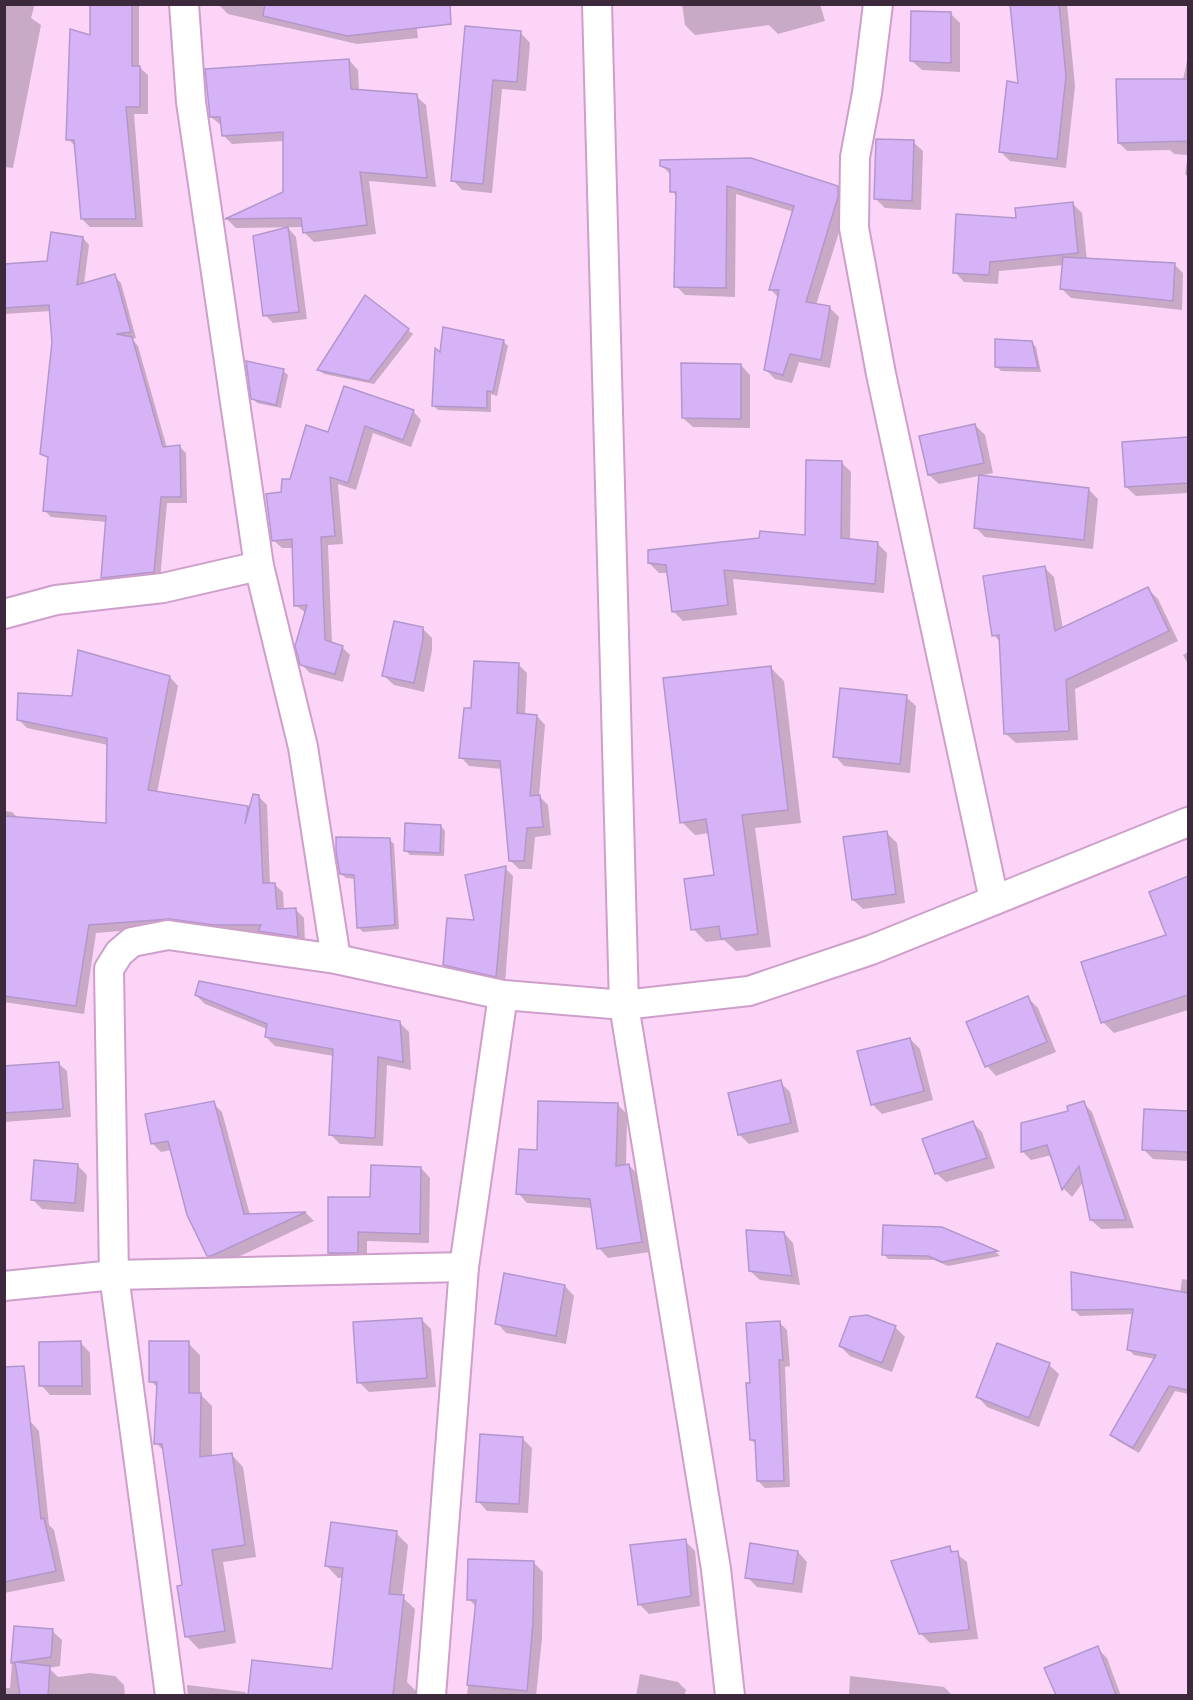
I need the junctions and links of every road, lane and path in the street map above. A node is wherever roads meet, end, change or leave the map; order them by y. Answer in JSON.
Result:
{"nodes":[{"id":1,"x":184,"y":4,"type":"edge"},
{"id":2,"x":597,"y":4,"type":"edge"},
{"id":3,"x":878,"y":4,"type":"edge"},
{"id":4,"x":259,"y":566,"type":"junction"},
{"id":5,"x":4,"y":614,"type":"edge"},
{"id":6,"x":1188,"y":822,"type":"edge"},
{"id":7,"x":994,"y":900,"type":"junction"},
{"id":8,"x":336,"y":959,"type":"junction"},
{"id":9,"x":503,"y":995,"type":"junction"},
{"id":10,"x":624,"y":1005,"type":"junction"},
{"id":11,"x":464,"y":1267,"type":"junction"},
{"id":12,"x":114,"y":1275,"type":"junction"},
{"id":13,"x":4,"y":1286,"type":"edge"},
{"id":14,"x":170,"y":1695,"type":"edge"},
{"id":15,"x":431,"y":1695,"type":"edge"},
{"id":16,"x":730,"y":1695,"type":"edge"}],
"edges":[{"from":1,"to":4,"type":"street"},
{"from":2,"to":10,"type":"street"},
{"from":3,"to":7,"type":"street"},
{"from":4,"to":5,"type":"street"},
{"from":4,"to":8,"type":"street"},
{"from":6,"to":7,"type":"street"},
{"from":7,"to":10,"type":"street"},
{"from":8,"to":9,"type":"street"},
{"from":8,"to":12,"type":"street"},
{"from":9,"to":10,"type":"street"},
{"from":9,"to":11,"type":"street"},
{"from":10,"to":16,"type":"street"},
{"from":11,"to":12,"type":"street"},
{"from":11,"to":15,"type":"street"},
{"from":12,"to":13,"type":"street"},
{"from":12,"to":14,"type":"street"}]}
